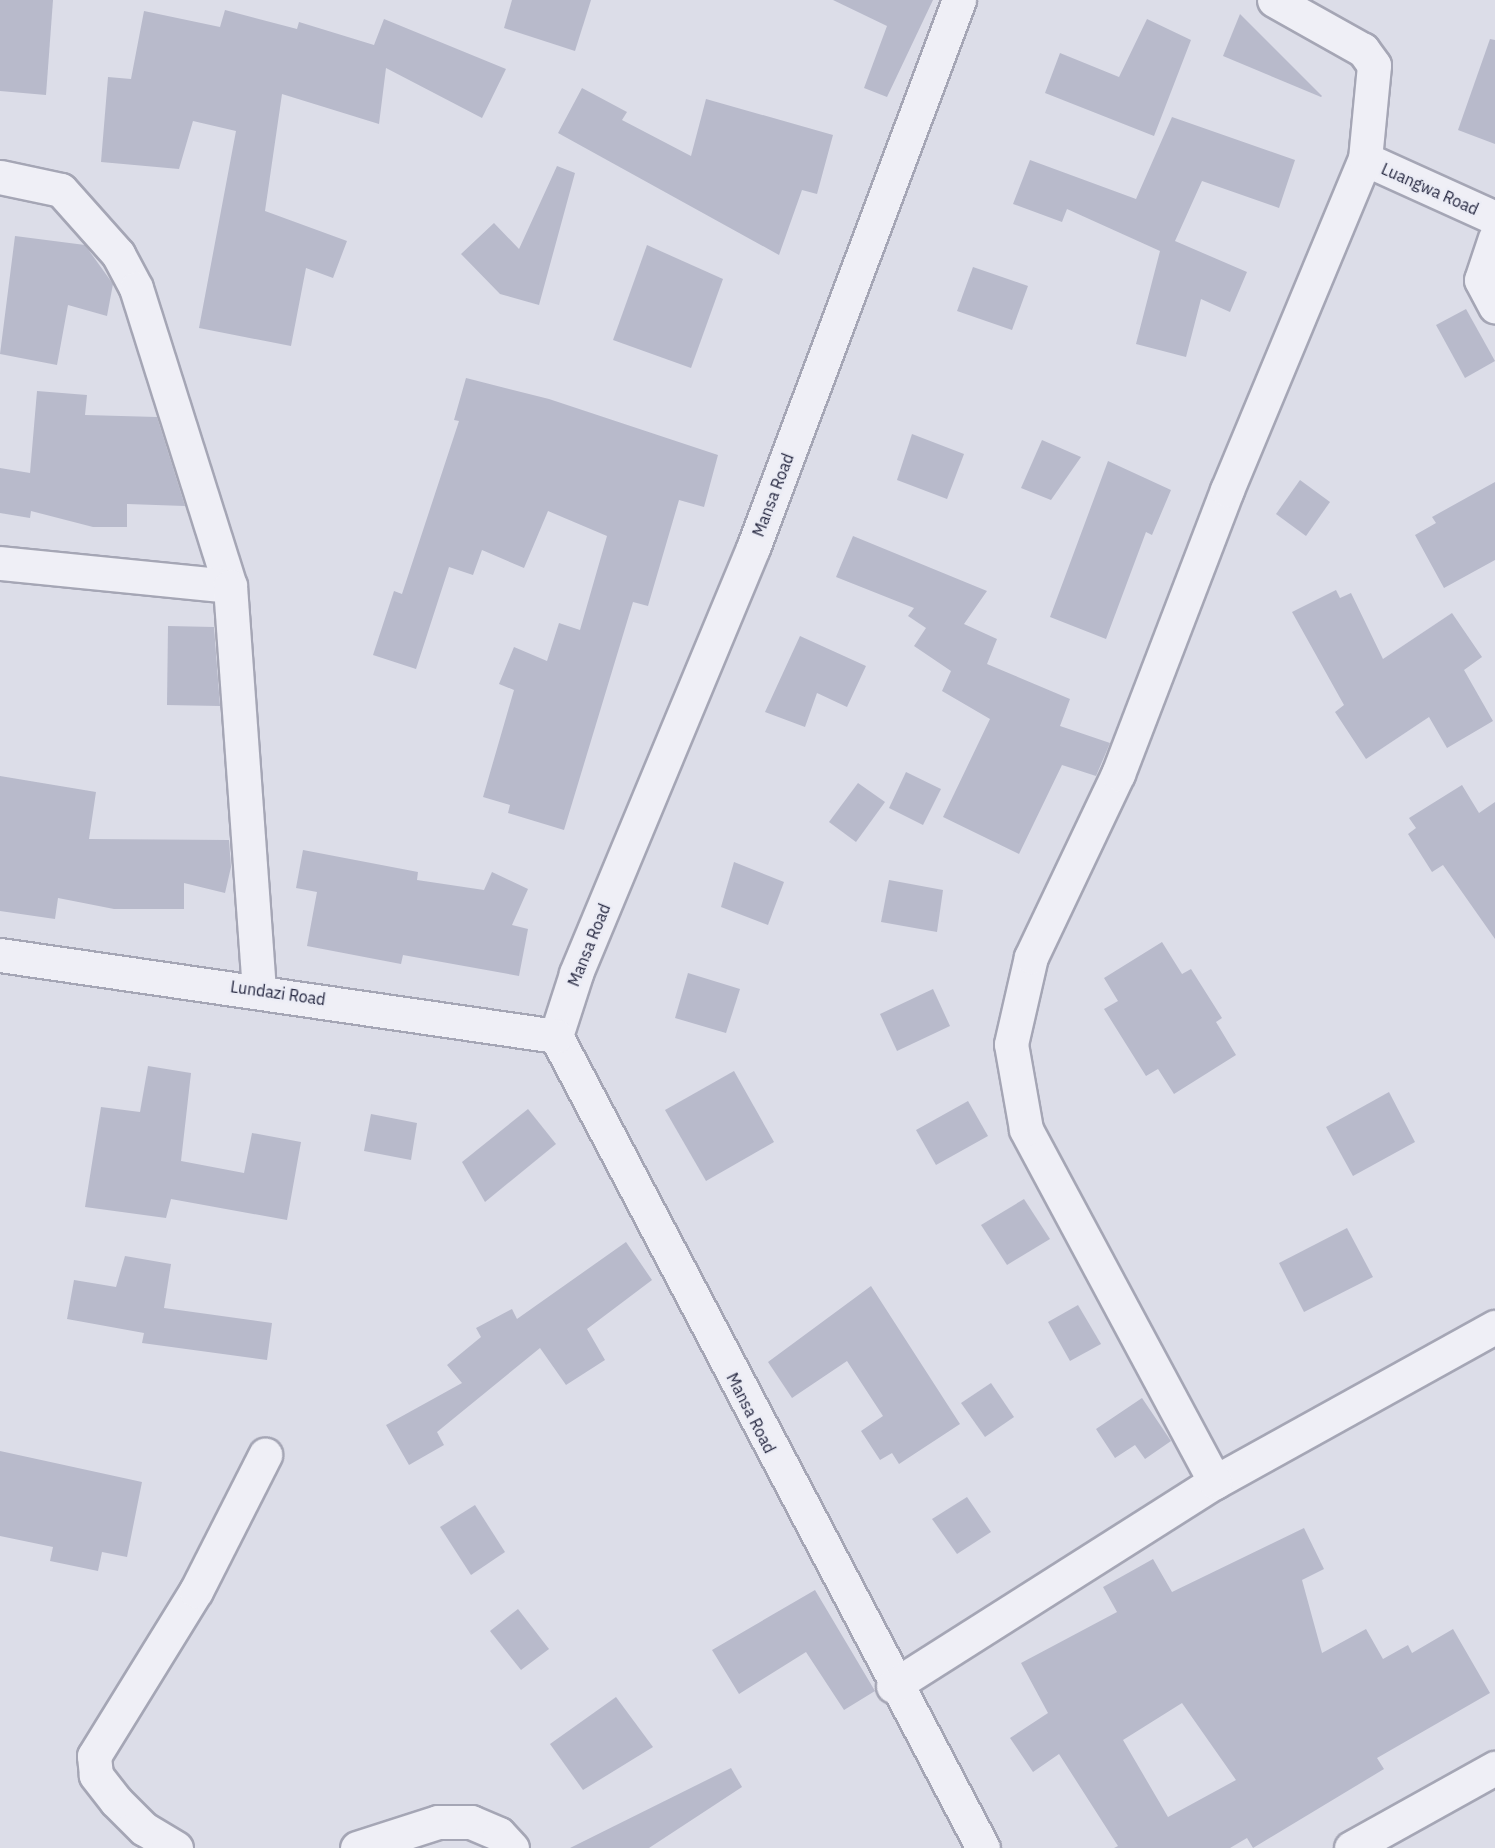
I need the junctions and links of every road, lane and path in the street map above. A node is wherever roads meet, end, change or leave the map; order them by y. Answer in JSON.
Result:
{"nodes":[{"id":1,"x":959,"y":0,"type":"edge"},
{"id":2,"x":1274,"y":0,"type":"edge"},
{"id":3,"x":1365,"y":159,"type":"junction"},
{"id":4,"x":0,"y":177,"type":"edge"},
{"id":5,"x":1495,"y":218,"type":"edge"},
{"id":6,"x":1495,"y":238,"type":"edge"},
{"id":7,"x":1495,"y":306,"type":"edge"},
{"id":8,"x":0,"y":563,"type":"edge"},
{"id":9,"x":230,"y":585,"type":"junction"},
{"id":10,"x":0,"y":955,"type":"edge"},
{"id":11,"x":259,"y":990,"type":"junction"},
{"id":12,"x":556,"y":1036,"type":"junction"},
{"id":13,"x":1495,"y":1327,"type":"edge"},
{"id":14,"x":265,"y":1455,"type":"dead end"},
{"id":15,"x":1215,"y":1482,"type":"junction"},
{"id":16,"x":893,"y":1686,"type":"junction"},
{"id":17,"x":1495,"y":1768,"type":"edge"},
{"id":18,"x":176,"y":1848,"type":"edge"},
{"id":19,"x":357,"y":1848,"type":"edge"},
{"id":20,"x":512,"y":1848,"type":"edge"},
{"id":21,"x":983,"y":1848,"type":"edge"},
{"id":22,"x":1351,"y":1848,"type":"edge"}],
"edges":[{"from":1,"to":12,"type":"street","name":"Mansa Road"},
{"from":2,"to":3,"type":"street"},
{"from":3,"to":5,"type":"street","name":"Luangwa Road"},
{"from":3,"to":15,"type":"street"},
{"from":4,"to":9,"type":"street"},
{"from":6,"to":7,"type":"street"},
{"from":8,"to":9,"type":"street"},
{"from":9,"to":11,"type":"street"},
{"from":10,"to":11,"type":"street","name":"Lundazi Road"},
{"from":11,"to":12,"type":"street","name":"Lundazi Road"},
{"from":12,"to":16,"type":"street","name":"Mansa Road"},
{"from":13,"to":15,"type":"street"},
{"from":14,"to":18,"type":"street"},
{"from":15,"to":16,"type":"street"},
{"from":16,"to":21,"type":"street","name":"Mansa Road"},
{"from":17,"to":22,"type":"street"},
{"from":19,"to":20,"type":"street"}]}
